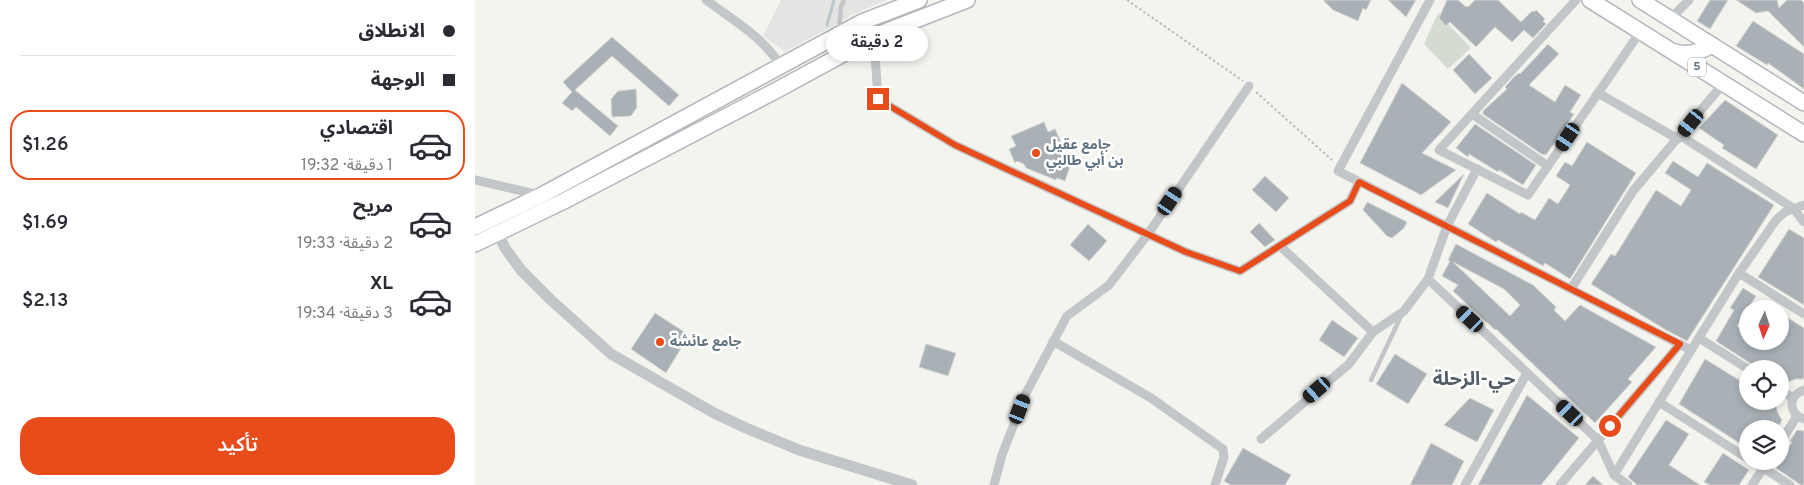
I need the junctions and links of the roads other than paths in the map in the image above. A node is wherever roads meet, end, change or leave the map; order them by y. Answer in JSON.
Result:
{"nodes":[{"id":1,"x":706,"y":0,"type":"edge"},
{"id":2,"x":844,"y":0,"type":"edge"},
{"id":3,"x":919,"y":0,"type":"edge"},
{"id":4,"x":967,"y":0,"type":"edge"},
{"id":5,"x":1430,"y":0,"type":"edge"},
{"id":6,"x":1576,"y":0,"type":"edge"},
{"id":7,"x":1590,"y":0,"type":"edge"},
{"id":8,"x":1640,"y":0,"type":"edge"},
{"id":9,"x":1689,"y":0,"type":"edge"},
{"id":10,"x":1670,"y":19,"type":"junction"},
{"id":11,"x":1640,"y":32,"type":"junction"},
{"id":12,"x":839,"y":36,"type":"junction"},
{"id":13,"x":874,"y":38,"type":"junction"},
{"id":14,"x":1712,"y":45,"type":"junction"},
{"id":15,"x":1669,"y":50,"type":"junction"},
{"id":16,"x":781,"y":66,"type":"junction"},
{"id":17,"x":1723,"y":84,"type":"junction"},
{"id":18,"x":1249,"y":86,"type":"road end"},
{"id":19,"x":1598,"y":93,"type":"junction"},
{"id":20,"x":1804,"y":103,"type":"edge"},
{"id":21,"x":1472,"y":114,"type":"junction"},
{"id":22,"x":1804,"y":134,"type":"edge"},
{"id":23,"x":1679,"y":138,"type":"junction"},
{"id":24,"x":1547,"y":166,"type":"junction"},
{"id":25,"x":1477,"y":169,"type":"junction"},
{"id":26,"x":475,"y":180,"type":"edge"},
{"id":27,"x":1359,"y":182,"type":"junction"},
{"id":28,"x":542,"y":196,"type":"junction"},
{"id":29,"x":1804,"y":205,"type":"edge"},
{"id":30,"x":1793,"y":208,"type":"junction"},
{"id":31,"x":1804,"y":222,"type":"edge"},
{"id":32,"x":494,"y":226,"type":"junction"},
{"id":33,"x":1447,"y":226,"type":"junction"},
{"id":34,"x":475,"y":227,"type":"edge"},
{"id":35,"x":1148,"y":234,"type":"junction"},
{"id":36,"x":475,"y":244,"type":"edge"},
{"id":37,"x":1280,"y":246,"type":"junction"},
{"id":38,"x":1739,"y":273,"type":"junction"},
{"id":39,"x":1428,"y":279,"type":"junction"},
{"id":40,"x":1571,"y":289,"type":"junction"},
{"id":41,"x":1403,"y":311,"type":"junction"},
{"id":42,"x":1804,"y":314,"type":"edge"},
{"id":43,"x":1373,"y":332,"type":"junction"},
{"id":44,"x":1699,"y":338,"type":"junction"},
{"id":45,"x":1053,"y":341,"type":"junction"},
{"id":46,"x":1680,"y":344,"type":"junction"},
{"id":47,"x":1691,"y":350,"type":"junction"},
{"id":48,"x":1739,"y":363,"type":"edge"},
{"id":49,"x":1527,"y":373,"type":"junction"},
{"id":50,"x":1371,"y":380,"type":"dead end"},
{"id":51,"x":1804,"y":390,"type":"edge"},
{"id":52,"x":1789,"y":396,"type":"edge"},
{"id":53,"x":1793,"y":398,"type":"junction"},
{"id":54,"x":1659,"y":402,"type":"junction"},
{"id":55,"x":1801,"y":418,"type":"edge"},
{"id":56,"x":1789,"y":432,"type":"edge"},
{"id":57,"x":1261,"y":439,"type":"dead end"},
{"id":58,"x":1598,"y":440,"type":"junction"},
{"id":59,"x":1739,"y":453,"type":"edge"},
{"id":60,"x":1762,"y":470,"type":"edge"},
{"id":61,"x":1771,"y":470,"type":"edge"},
{"id":62,"x":1614,"y":475,"type":"junction"},
{"id":63,"x":912,"y":485,"type":"edge"},
{"id":64,"x":994,"y":485,"type":"edge"},
{"id":65,"x":1215,"y":485,"type":"edge"},
{"id":66,"x":1465,"y":485,"type":"edge"},
{"id":67,"x":1560,"y":485,"type":"edge"},
{"id":68,"x":1628,"y":485,"type":"edge"},
{"id":69,"x":1752,"y":485,"type":"edge"},
{"id":70,"x":1790,"y":485,"type":"edge"}],
"edges":[{"from":1,"to":16,"type":"street"},
{"from":2,"to":12,"type":"lane"},
{"from":3,"to":12,"type":"main road"},
{"from":4,"to":13,"type":"main road"},
{"from":5,"to":27,"type":"street"},
{"from":6,"to":21,"type":"street"},
{"from":7,"to":11,"type":"main road","number":"5"},
{"from":8,"to":10,"type":"main road","number":"5"},
{"from":9,"to":10,"type":"street"},
{"from":10,"to":14,"type":"main road","number":"5"},
{"from":11,"to":15,"type":"main road","number":"5"},
{"from":11,"to":19,"type":"street"},
{"from":12,"to":16,"type":"main road"},
{"from":13,"to":32,"type":"main road"},
{"from":13,"to":35,"type":"street"},
{"from":14,"to":15,"type":"main road"},
{"from":14,"to":20,"type":"main road","number":"5"},
{"from":15,"to":17,"type":"main road","number":"5"},
{"from":16,"to":28,"type":"main road"},
{"from":17,"to":22,"type":"main road","number":"5"},
{"from":17,"to":23,"type":"street"},
{"from":18,"to":35,"type":"street"},
{"from":19,"to":23,"type":"street"},
{"from":19,"to":24,"type":"street"},
{"from":21,"to":24,"type":"street"},
{"from":21,"to":25,"type":"street"},
{"from":23,"to":30,"type":"street"},
{"from":23,"to":40,"type":"street"},
{"from":24,"to":25,"type":"street"},
{"from":25,"to":33,"type":"street"},
{"from":26,"to":28,"type":"street"},
{"from":27,"to":33,"type":"street"},
{"from":27,"to":37,"type":"street"},
{"from":28,"to":32,"type":"main road"},
{"from":29,"to":30,"type":"street"},
{"from":30,"to":31,"type":"street"},
{"from":30,"to":38,"type":"street"},
{"from":32,"to":34,"type":"main road"},
{"from":32,"to":36,"type":"main road"},
{"from":32,"to":63,"type":"street"},
{"from":33,"to":39,"type":"street"},
{"from":33,"to":40,"type":"street"},
{"from":35,"to":37,"type":"street"},
{"from":35,"to":45,"type":"street"},
{"from":37,"to":43,"type":"street"},
{"from":38,"to":42,"type":"street"},
{"from":38,"to":44,"type":"street"},
{"from":39,"to":41,"type":"street"},
{"from":39,"to":49,"type":"street"},
{"from":40,"to":46,"type":"street"},
{"from":41,"to":43,"type":"street"},
{"from":41,"to":50,"type":"lane"},
{"from":43,"to":57,"type":"street"},
{"from":44,"to":47,"type":"street"},
{"from":44,"to":48,"type":"street"},
{"from":45,"to":64,"type":"street"},
{"from":45,"to":65,"type":"street"},
{"from":46,"to":47,"type":"street"},
{"from":46,"to":58,"type":"street"},
{"from":47,"to":54,"type":"street"},
{"from":49,"to":58,"type":"street"},
{"from":49,"to":66,"type":"street"},
{"from":51,"to":53,"type":"street"},
{"from":52,"to":53,"type":"street"},
{"from":53,"to":55,"type":"street"},
{"from":54,"to":59,"type":"street"},
{"from":54,"to":62,"type":"street"},
{"from":55,"to":56,"type":"street"},
{"from":58,"to":62,"type":"street"},
{"from":58,"to":67,"type":"street"},
{"from":60,"to":69,"type":"street"},
{"from":61,"to":70,"type":"street"},
{"from":62,"to":68,"type":"street"}]}
